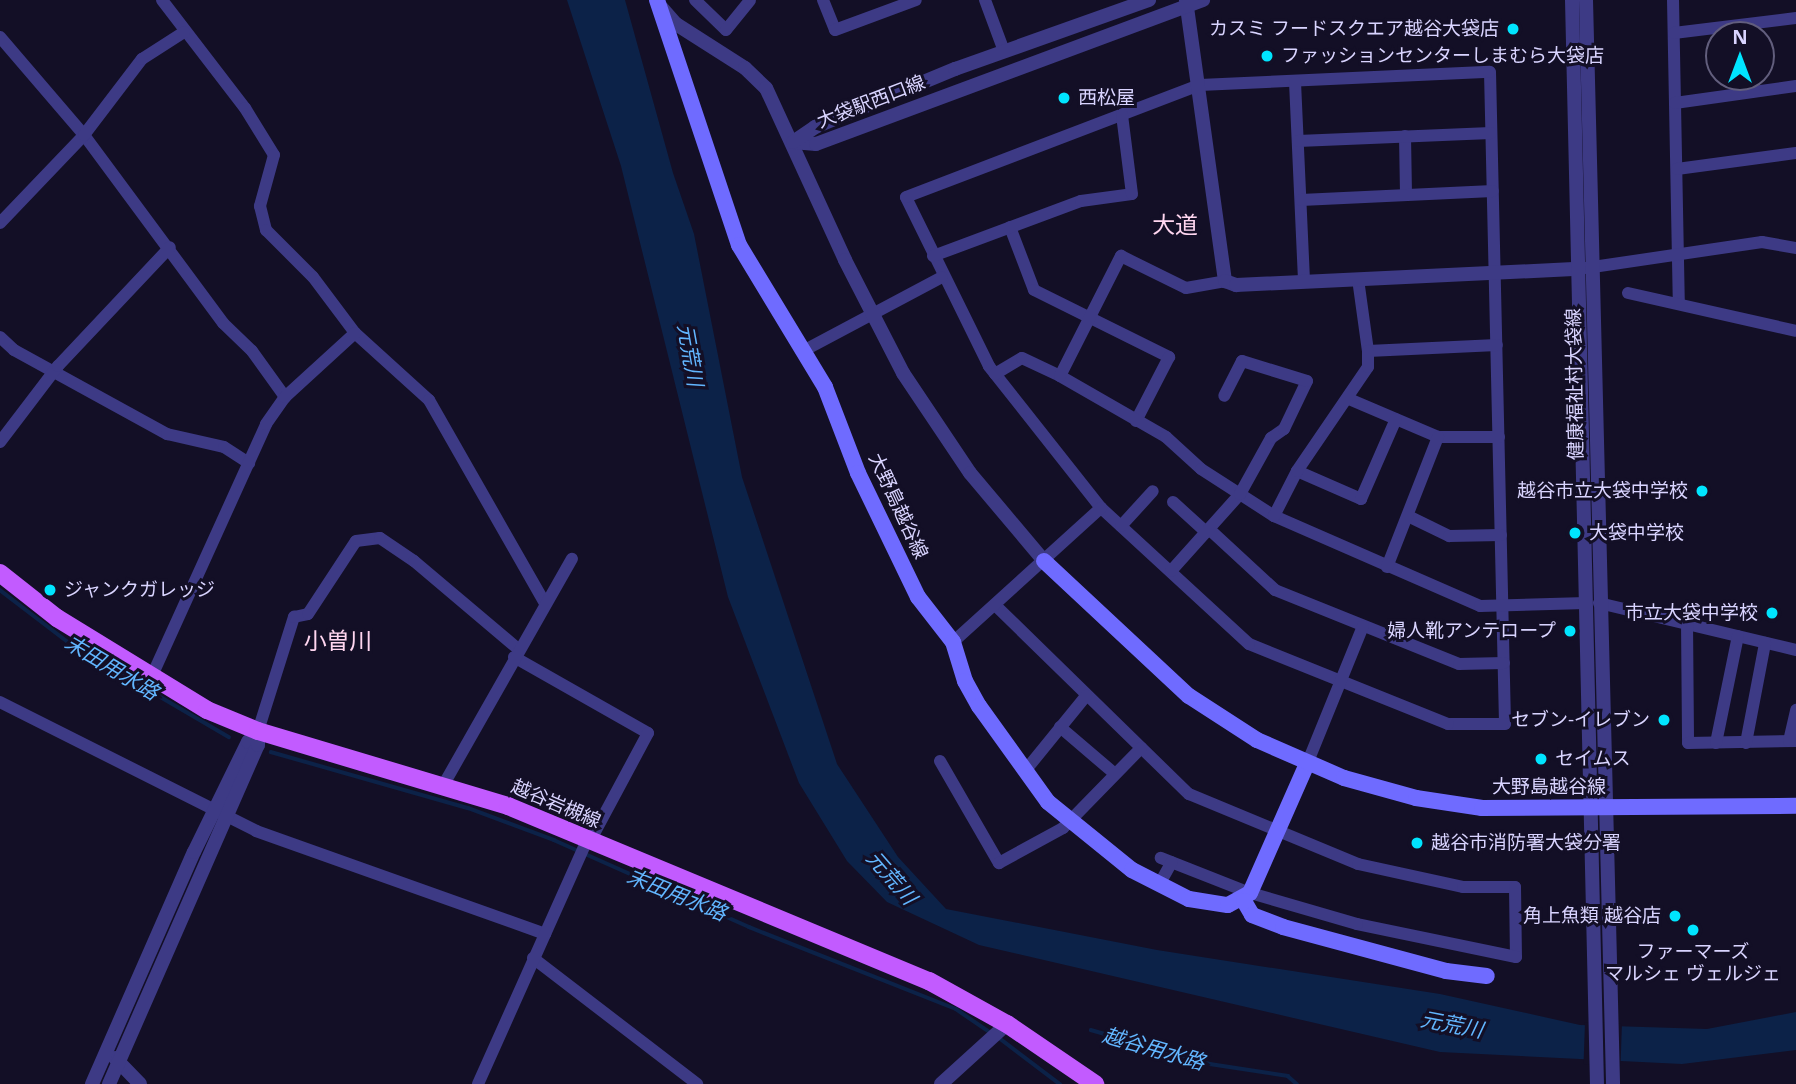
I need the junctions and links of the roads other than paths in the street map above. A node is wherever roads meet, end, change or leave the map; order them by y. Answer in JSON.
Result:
{"nodes":[{"id":1,"x":162,"y":0,"type":"edge"},
{"id":2,"x":657,"y":0,"type":"edge"},
{"id":3,"x":750,"y":0,"type":"edge"},
{"id":4,"x":823,"y":0,"type":"edge"},
{"id":5,"x":916,"y":0,"type":"edge"},
{"id":6,"x":985,"y":0,"type":"edge"},
{"id":7,"x":1149,"y":0,"type":"edge"},
{"id":8,"x":1202,"y":0,"type":"edge"},
{"id":9,"x":1572,"y":0,"type":"edge"},
{"id":10,"x":1586,"y":0,"type":"edge"},
{"id":11,"x":1673,"y":0,"type":"edge"},
{"id":12,"x":698,"y":1,"type":"edge"},
{"id":13,"x":1187,"y":2,"type":"edge"},
{"id":14,"x":1796,"y":18,"type":"edge"},
{"id":15,"x":184,"y":32,"type":"junction"},
{"id":16,"x":1674,"y":33,"type":"junction"},
{"id":17,"x":0,"y":37,"type":"edge"},
{"id":18,"x":1004,"y":51,"type":"junction"},
{"id":19,"x":1295,"y":82,"type":"junction"},
{"id":20,"x":1200,"y":85,"type":"junction"},
{"id":21,"x":1796,"y":86,"type":"edge"},
{"id":22,"x":1675,"y":103,"type":"junction"},
{"id":23,"x":1122,"y":115,"type":"junction"},
{"id":24,"x":1492,"y":133,"type":"junction"},
{"id":25,"x":84,"y":135,"type":"junction"},
{"id":26,"x":1405,"y":136,"type":"junction"},
{"id":27,"x":1298,"y":141,"type":"junction"},
{"id":28,"x":793,"y":142,"type":"junction"},
{"id":29,"x":1796,"y":153,"type":"edge"},
{"id":30,"x":1677,"y":169,"type":"junction"},
{"id":31,"x":1493,"y":191,"type":"junction"},
{"id":32,"x":1406,"y":194,"type":"junction"},
{"id":33,"x":1301,"y":200,"type":"junction"},
{"id":34,"x":0,"y":223,"type":"edge"},
{"id":35,"x":1010,"y":227,"type":"junction"},
{"id":36,"x":170,"y":247,"type":"junction"},
{"id":37,"x":1796,"y":248,"type":"edge"},
{"id":38,"x":933,"y":256,"type":"junction"},
{"id":39,"x":1678,"y":257,"type":"junction"},
{"id":40,"x":1585,"y":268,"type":"junction"},
{"id":41,"x":1496,"y":273,"type":"junction"},
{"id":42,"x":942,"y":277,"type":"junction"},
{"id":43,"x":1358,"y":279,"type":"junction"},
{"id":44,"x":1225,"y":281,"type":"junction"},
{"id":45,"x":1304,"y":282,"type":"junction"},
{"id":46,"x":1628,"y":293,"type":"dead end"},
{"id":47,"x":1679,"y":304,"type":"junction"},
{"id":48,"x":872,"y":315,"type":"junction"},
{"id":49,"x":1089,"y":318,"type":"junction"},
{"id":50,"x":1796,"y":331,"type":"edge"},
{"id":51,"x":355,"y":333,"type":"junction"},
{"id":52,"x":0,"y":337,"type":"edge"},
{"id":53,"x":1497,"y":345,"type":"junction"},
{"id":54,"x":803,"y":351,"type":"junction"},
{"id":55,"x":1368,"y":351,"type":"junction"},
{"id":56,"x":55,"y":369,"type":"junction"},
{"id":57,"x":995,"y":374,"type":"junction"},
{"id":58,"x":1060,"y":376,"type":"junction"},
{"id":59,"x":1224,"y":396,"type":"dead end"},
{"id":60,"x":285,"y":397,"type":"junction"},
{"id":61,"x":1349,"y":399,"type":"junction"},
{"id":62,"x":1396,"y":419,"type":"junction"},
{"id":63,"x":1136,"y":421,"type":"junction"},
{"id":64,"x":1438,"y":437,"type":"junction"},
{"id":65,"x":1499,"y":437,"type":"junction"},
{"id":66,"x":0,"y":442,"type":"edge"},
{"id":67,"x":249,"y":463,"type":"junction"},
{"id":68,"x":1297,"y":471,"type":"junction"},
{"id":69,"x":1153,"y":491,"type":"dead end"},
{"id":70,"x":1240,"y":494,"type":"junction"},
{"id":71,"x":1173,"y":502,"type":"dead end"},
{"id":72,"x":1101,"y":508,"type":"junction"},
{"id":73,"x":1274,"y":516,"type":"junction"},
{"id":74,"x":1408,"y":516,"type":"junction"},
{"id":75,"x":1121,"y":526,"type":"junction"},
{"id":76,"x":1207,"y":531,"type":"junction"},
{"id":77,"x":1502,"y":535,"type":"junction"},
{"id":78,"x":572,"y":559,"type":"dead end"},
{"id":79,"x":1044,"y":561,"type":"junction"},
{"id":80,"x":1387,"y":567,"type":"junction"},
{"id":81,"x":1171,"y":571,"type":"junction"},
{"id":82,"x":0,"y":573,"type":"edge"},
{"id":83,"x":544,"y":603,"type":"junction"},
{"id":84,"x":1593,"y":603,"type":"junction"},
{"id":85,"x":1503,"y":604,"type":"junction"},
{"id":86,"x":995,"y":606,"type":"junction"},
{"id":87,"x":1687,"y":622,"type":"junction"},
{"id":88,"x":1363,"y":626,"type":"junction"},
{"id":89,"x":1738,"y":636,"type":"junction"},
{"id":90,"x":953,"y":642,"type":"junction"},
{"id":91,"x":1765,"y":643,"type":"junction"},
{"id":92,"x":1796,"y":650,"type":"edge"},
{"id":93,"x":516,"y":653,"type":"junction"},
{"id":94,"x":1504,"y":663,"type":"junction"},
{"id":95,"x":151,"y":678,"type":"junction"},
{"id":96,"x":1340,"y":681,"type":"junction"},
{"id":97,"x":1086,"y":696,"type":"junction"},
{"id":98,"x":0,"y":702,"type":"edge"},
{"id":99,"x":1796,"y":710,"type":"edge"},
{"id":100,"x":1060,"y":727,"type":"junction"},
{"id":101,"x":258,"y":731,"type":"junction"},
{"id":102,"x":1793,"y":741,"type":"edge"},
{"id":103,"x":1716,"y":743,"type":"junction"},
{"id":104,"x":1746,"y":743,"type":"junction"},
{"id":105,"x":1141,"y":748,"type":"junction"},
{"id":106,"x":940,"y":761,"type":"dead end"},
{"id":107,"x":1307,"y":764,"type":"junction"},
{"id":108,"x":1025,"y":771,"type":"junction"},
{"id":109,"x":1115,"y":774,"type":"junction"},
{"id":110,"x":444,"y":784,"type":"junction"},
{"id":111,"x":1796,"y":806,"type":"edge"},
{"id":112,"x":1590,"y":808,"type":"junction"},
{"id":113,"x":1607,"y":808,"type":"junction"},
{"id":114,"x":221,"y":815,"type":"junction"},
{"id":115,"x":1069,"y":822,"type":"junction"},
{"id":116,"x":1278,"y":829,"type":"junction"},
{"id":117,"x":585,"y":847,"type":"junction"},
{"id":118,"x":1158,"y":885,"type":"junction"},
{"id":119,"x":1247,"y":897,"type":"junction"},
{"id":120,"x":545,"y":934,"type":"junction"},
{"id":121,"x":533,"y":958,"type":"junction"},
{"id":122,"x":1602,"y":964,"type":"junction"},
{"id":123,"x":1487,"y":976,"type":"dead end"},
{"id":124,"x":1000,"y":1031,"type":"junction"},
{"id":125,"x":107,"y":1050,"type":"junction"},
{"id":126,"x":119,"y":1062,"type":"junction"},
{"id":127,"x":92,"y":1084,"type":"edge"},
{"id":128,"x":109,"y":1084,"type":"edge"},
{"id":129,"x":140,"y":1084,"type":"edge"},
{"id":130,"x":478,"y":1084,"type":"edge"},
{"id":131,"x":697,"y":1084,"type":"edge"},
{"id":132,"x":941,"y":1084,"type":"edge"},
{"id":133,"x":1095,"y":1084,"type":"edge"},
{"id":134,"x":1597,"y":1084,"type":"edge"},
{"id":135,"x":1612,"y":1084,"type":"edge"}],
"edges":[{"from":1,"to":15,"type":"street"},
{"from":2,"to":28,"type":"street"},
{"from":2,"to":54,"type":"main road","name":"大野島越谷線"},
{"from":3,"to":12,"type":"street"},
{"from":4,"to":5,"type":"street"},
{"from":6,"to":18,"type":"street"},
{"from":7,"to":18,"type":"street","name":"大袋駅西口線"},
{"from":8,"to":13,"type":"street","name":"大袋駅西口線"},
{"from":9,"to":40,"type":"street","name":"健康福祉村大袋線"},
{"from":10,"to":40,"type":"street","name":"健康福祉村大袋線"},
{"from":11,"to":16,"type":"street"},
{"from":13,"to":20,"type":"street"},
{"from":13,"to":28,"type":"street","name":"大袋駅西口線"},
{"from":14,"to":16,"type":"street"},
{"from":15,"to":25,"type":"street"},
{"from":15,"to":51,"type":"street"},
{"from":16,"to":22,"type":"street"},
{"from":17,"to":25,"type":"street"},
{"from":18,"to":28,"type":"street","name":"大袋駅西口線"},
{"from":19,"to":20,"type":"street"},
{"from":19,"to":24,"type":"street"},
{"from":19,"to":27,"type":"street"},
{"from":20,"to":23,"type":"street"},
{"from":20,"to":44,"type":"street"},
{"from":21,"to":22,"type":"street"},
{"from":22,"to":30,"type":"street"},
{"from":23,"to":35,"type":"street"},
{"from":23,"to":38,"type":"street"},
{"from":24,"to":26,"type":"street"},
{"from":24,"to":31,"type":"street"},
{"from":25,"to":34,"type":"street"},
{"from":25,"to":36,"type":"street"},
{"from":26,"to":27,"type":"street"},
{"from":26,"to":32,"type":"street"},
{"from":27,"to":33,"type":"street"},
{"from":28,"to":48,"type":"street"},
{"from":29,"to":30,"type":"street"},
{"from":30,"to":39,"type":"street"},
{"from":31,"to":32,"type":"street"},
{"from":31,"to":41,"type":"street"},
{"from":32,"to":33,"type":"street"},
{"from":33,"to":45,"type":"street"},
{"from":35,"to":38,"type":"street"},
{"from":35,"to":49,"type":"street"},
{"from":36,"to":56,"type":"street"},
{"from":36,"to":60,"type":"street"},
{"from":37,"to":39,"type":"street"},
{"from":38,"to":42,"type":"street"},
{"from":39,"to":40,"type":"street"},
{"from":39,"to":47,"type":"street"},
{"from":40,"to":41,"type":"street"},
{"from":40,"to":84,"type":"street","name":"健康福祉村大袋線"},
{"from":41,"to":43,"type":"street"},
{"from":41,"to":53,"type":"street"},
{"from":42,"to":48,"type":"street"},
{"from":42,"to":57,"type":"street"},
{"from":43,"to":45,"type":"street"},
{"from":43,"to":55,"type":"street"},
{"from":44,"to":45,"type":"street"},
{"from":44,"to":49,"type":"street"},
{"from":46,"to":47,"type":"street"},
{"from":47,"to":50,"type":"street"},
{"from":48,"to":54,"type":"street"},
{"from":48,"to":79,"type":"street"},
{"from":49,"to":58,"type":"street"},
{"from":49,"to":63,"type":"street"},
{"from":51,"to":60,"type":"street"},
{"from":51,"to":83,"type":"street"},
{"from":52,"to":56,"type":"street"},
{"from":53,"to":55,"type":"street"},
{"from":53,"to":65,"type":"street"},
{"from":54,"to":90,"type":"main road","name":"大野島越谷線"},
{"from":55,"to":61,"type":"street"},
{"from":56,"to":66,"type":"street"},
{"from":56,"to":67,"type":"street"},
{"from":57,"to":58,"type":"street"},
{"from":57,"to":72,"type":"street"},
{"from":58,"to":63,"type":"street"},
{"from":59,"to":70,"type":"street"},
{"from":60,"to":67,"type":"street"},
{"from":61,"to":62,"type":"street"},
{"from":61,"to":68,"type":"street"},
{"from":62,"to":64,"type":"street"},
{"from":62,"to":68,"type":"street"},
{"from":63,"to":70,"type":"street"},
{"from":64,"to":65,"type":"street"},
{"from":64,"to":74,"type":"street"},
{"from":65,"to":77,"type":"street"},
{"from":67,"to":95,"type":"street"},
{"from":68,"to":73,"type":"street"},
{"from":69,"to":75,"type":"street"},
{"from":70,"to":73,"type":"street"},
{"from":70,"to":76,"type":"street"},
{"from":71,"to":76,"type":"street"},
{"from":72,"to":75,"type":"street"},
{"from":72,"to":79,"type":"street"},
{"from":73,"to":80,"type":"street"},
{"from":74,"to":77,"type":"street"},
{"from":74,"to":80,"type":"street"},
{"from":75,"to":81,"type":"street"},
{"from":76,"to":81,"type":"street"},
{"from":76,"to":88,"type":"street"},
{"from":77,"to":85,"type":"street"},
{"from":78,"to":83,"type":"street"},
{"from":79,"to":86,"type":"street"},
{"from":79,"to":107,"type":"main road","name":"大野島越谷線"},
{"from":80,"to":85,"type":"street"},
{"from":81,"to":96,"type":"street"},
{"from":82,"to":95,"type":"main road","name":"越谷岩槻線"},
{"from":83,"to":93,"type":"street"},
{"from":84,"to":85,"type":"street"},
{"from":84,"to":87,"type":"street"},
{"from":84,"to":112,"type":"street","name":"健康福祉村大袋線"},
{"from":84,"to":113,"type":"street","name":"健康福祉村大袋線"},
{"from":85,"to":94,"type":"street"},
{"from":86,"to":90,"type":"street"},
{"from":86,"to":97,"type":"street"},
{"from":87,"to":89,"type":"street"},
{"from":87,"to":103,"type":"street"},
{"from":88,"to":94,"type":"street"},
{"from":88,"to":96,"type":"street"},
{"from":89,"to":91,"type":"street"},
{"from":89,"to":103,"type":"street"},
{"from":90,"to":108,"type":"main road","name":"大野島越谷線"},
{"from":91,"to":92,"type":"street"},
{"from":91,"to":104,"type":"street"},
{"from":93,"to":101,"type":"street"},
{"from":93,"to":110,"type":"street"},
{"from":93,"to":117,"type":"street"},
{"from":94,"to":96,"type":"street"},
{"from":95,"to":101,"type":"main road","name":"越谷岩槻線"},
{"from":96,"to":107,"type":"street"},
{"from":97,"to":100,"type":"street"},
{"from":97,"to":105,"type":"street"},
{"from":98,"to":114,"type":"street"},
{"from":99,"to":102,"type":"street"},
{"from":100,"to":108,"type":"street"},
{"from":100,"to":109,"type":"street"},
{"from":101,"to":110,"type":"main road","name":"越谷岩槻線"},
{"from":101,"to":114,"type":"street"},
{"from":102,"to":104,"type":"street"},
{"from":103,"to":104,"type":"street"},
{"from":105,"to":109,"type":"street"},
{"from":105,"to":116,"type":"street"},
{"from":106,"to":115,"type":"street"},
{"from":107,"to":112,"type":"main road","name":"大野島越谷線"},
{"from":107,"to":116,"type":"main road"},
{"from":108,"to":115,"type":"main road","name":"大野島越谷線"},
{"from":109,"to":115,"type":"street"},
{"from":110,"to":117,"type":"main road","name":"越谷岩槻線"},
{"from":111,"to":113,"type":"main road","name":"大野島越谷線"},
{"from":112,"to":113,"type":"main road","name":"大野島越谷線"},
{"from":112,"to":122,"type":"street","name":"健康福祉村大袋線"},
{"from":113,"to":122,"type":"street","name":"健康福祉村大袋線"},
{"from":114,"to":120,"type":"street"},
{"from":114,"to":125,"type":"street"},
{"from":114,"to":126,"type":"street"},
{"from":115,"to":118,"type":"main road","name":"大野島越谷線"},
{"from":116,"to":119,"type":"main road"},
{"from":116,"to":119,"type":"street"},
{"from":117,"to":120,"type":"street"},
{"from":117,"to":124,"type":"main road","name":"越谷岩槻線"},
{"from":118,"to":119,"type":"main road","name":"大野島越谷線"},
{"from":118,"to":119,"type":"street"},
{"from":119,"to":123,"type":"main road"},
{"from":120,"to":121,"type":"street"},
{"from":121,"to":130,"type":"street"},
{"from":121,"to":131,"type":"street"},
{"from":122,"to":134,"type":"street"},
{"from":122,"to":135,"type":"street"},
{"from":124,"to":132,"type":"street"},
{"from":124,"to":133,"type":"main road","name":"越谷岩槻線"},
{"from":125,"to":126,"type":"street"},
{"from":125,"to":127,"type":"street"},
{"from":126,"to":128,"type":"street"},
{"from":126,"to":129,"type":"street"}]}
